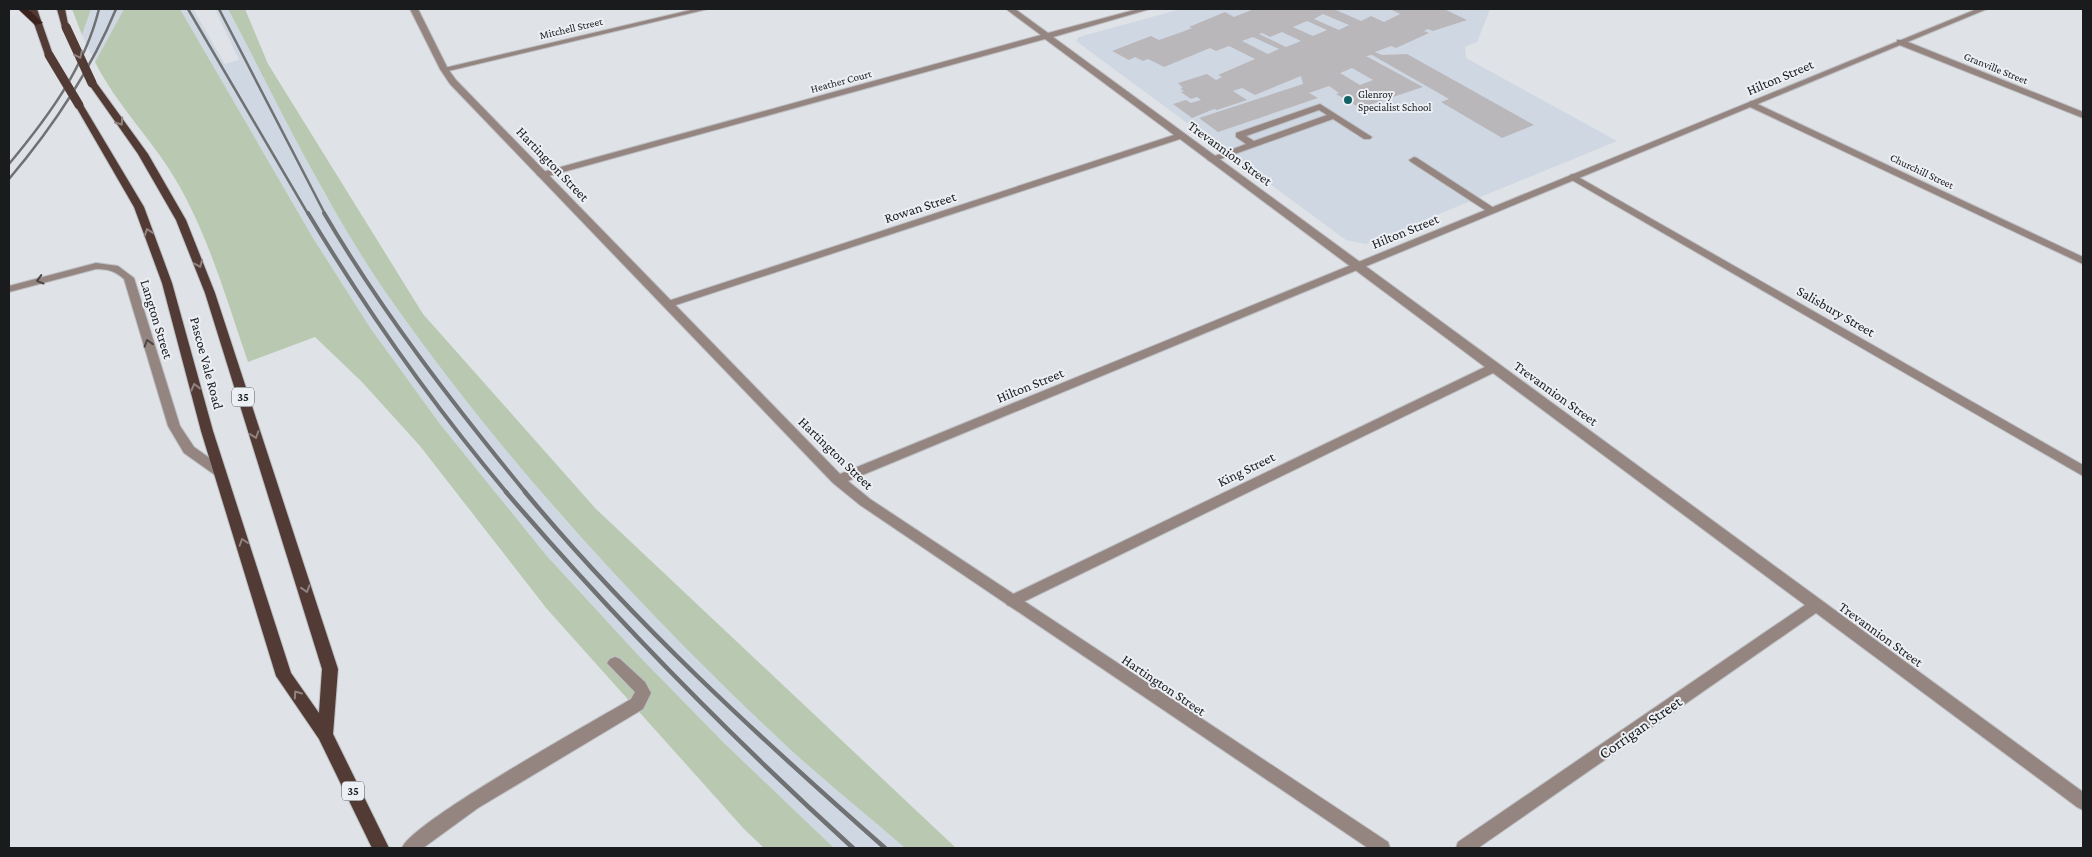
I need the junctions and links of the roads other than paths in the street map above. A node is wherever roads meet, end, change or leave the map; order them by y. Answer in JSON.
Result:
{"nodes":[{"id":1,"x":23,"y":9,"type":"edge"},
{"id":2,"x":33,"y":9,"type":"edge"},
{"id":3,"x":61,"y":9,"type":"edge"},
{"id":4,"x":414,"y":9,"type":"edge"},
{"id":5,"x":704,"y":9,"type":"edge"},
{"id":6,"x":1010,"y":9,"type":"edge"},
{"id":7,"x":1146,"y":9,"type":"edge"},
{"id":8,"x":1983,"y":9,"type":"edge"},
{"id":9,"x":38,"y":23,"type":"junction"},
{"id":10,"x":1047,"y":36,"type":"junction"},
{"id":11,"x":1900,"y":42,"type":"junction"},
{"id":12,"x":444,"y":69,"type":"junction"},
{"id":13,"x":1751,"y":104,"type":"junction"},
{"id":14,"x":2083,"y":115,"type":"edge"},
{"id":15,"x":1334,"y":116,"type":"junction"},
{"id":16,"x":1180,"y":136,"type":"junction"},
{"id":17,"x":1367,"y":137,"type":"dead end"},
{"id":18,"x":1252,"y":144,"type":"junction"},
{"id":19,"x":1212,"y":159,"type":"junction"},
{"id":20,"x":1414,"y":160,"type":"dead end"},
{"id":21,"x":542,"y":175,"type":"junction"},
{"id":22,"x":1573,"y":177,"type":"junction"},
{"id":23,"x":1492,"y":210,"type":"junction"},
{"id":24,"x":2083,"y":261,"type":"edge"},
{"id":25,"x":1357,"y":265,"type":"junction"},
{"id":26,"x":9,"y":289,"type":"edge"},
{"id":27,"x":669,"y":304,"type":"junction"},
{"id":28,"x":1494,"y":367,"type":"junction"},
{"id":29,"x":2083,"y":471,"type":"edge"},
{"id":30,"x":220,"y":472,"type":"junction"},
{"id":31,"x":838,"y":480,"type":"junction"},
{"id":32,"x":1012,"y":601,"type":"junction"},
{"id":33,"x":1816,"y":605,"type":"junction"},
{"id":34,"x":615,"y":663,"type":"dead end"},
{"id":35,"x":325,"y":734,"type":"junction"},
{"id":36,"x":2083,"y":802,"type":"edge"},
{"id":37,"x":381,"y":848,"type":"edge"},
{"id":38,"x":410,"y":848,"type":"edge"},
{"id":39,"x":1382,"y":848,"type":"edge"},
{"id":40,"x":1464,"y":848,"type":"edge"}],
"edges":[{"from":1,"to":9,"type":"highway"},
{"from":2,"to":9,"type":"main road","name":"Pascoe Vale Road","number":"35"},
{"from":3,"to":35,"type":"main road","name":"Pascoe Vale Road","number":"35","one_way":true,"bridge":true},
{"from":4,"to":12,"type":"street","name":"Hartington Street"},
{"from":5,"to":12,"type":"street","name":"Mitchell Street"},
{"from":6,"to":10,"type":"street","name":"Trevannion Street"},
{"from":7,"to":10,"type":"street","name":"Heather Court"},
{"from":8,"to":11,"type":"street","name":"Hilton Street"},
{"from":30,"to":9,"type":"main road","name":"Pascoe Vale Road","number":"35","one_way":true,"bridge":true},
{"from":10,"to":16,"type":"street","name":"Trevannion Street"},
{"from":10,"to":21,"type":"street","name":"Heather Court"},
{"from":11,"to":13,"type":"street","name":"Hilton Street"},
{"from":11,"to":14,"type":"street","name":"Granville Street"},
{"from":12,"to":21,"type":"street","name":"Hartington Street"},
{"from":13,"to":22,"type":"street","name":"Hilton Street"},
{"from":13,"to":24,"type":"street","name":"Churchill Street"},
{"from":15,"to":17,"type":"street"},
{"from":15,"to":18,"type":"street"},
{"from":15,"to":18,"type":"street"},
{"from":16,"to":19,"type":"street","name":"Trevannion Street"},
{"from":16,"to":27,"type":"street","name":"Rowan Street"},
{"from":18,"to":19,"type":"street"},
{"from":19,"to":25,"type":"street","name":"Trevannion Street"},
{"from":20,"to":23,"type":"street"},
{"from":21,"to":27,"type":"street","name":"Hartington Street"},
{"from":22,"to":23,"type":"street","name":"Hilton Street"},
{"from":22,"to":29,"type":"street","name":"Salisbury Street"},
{"from":23,"to":25,"type":"street","name":"Hilton Street"},
{"from":25,"to":28,"type":"street","name":"Trevannion Street"},
{"from":25,"to":31,"type":"street","name":"Hilton Street"},
{"from":30,"to":26,"type":"street","name":"Langton Street","one_way":true},
{"from":27,"to":31,"type":"street","name":"Hartington Street"},
{"from":28,"to":32,"type":"street","name":"King Street"},
{"from":28,"to":33,"type":"street","name":"Trevannion Street"},
{"from":35,"to":30,"type":"main road","name":"Pascoe Vale Road","number":"35","one_way":true},
{"from":31,"to":32,"type":"street","name":"Hartington Street"},
{"from":32,"to":39,"type":"street","name":"Hartington Street"},
{"from":33,"to":36,"type":"street","name":"Trevannion Street"},
{"from":33,"to":40,"type":"street","name":"Corrigan Street"},
{"from":34,"to":38,"type":"street"},
{"from":35,"to":37,"type":"main road","name":"Pascoe Vale Road","number":"35"}]}
